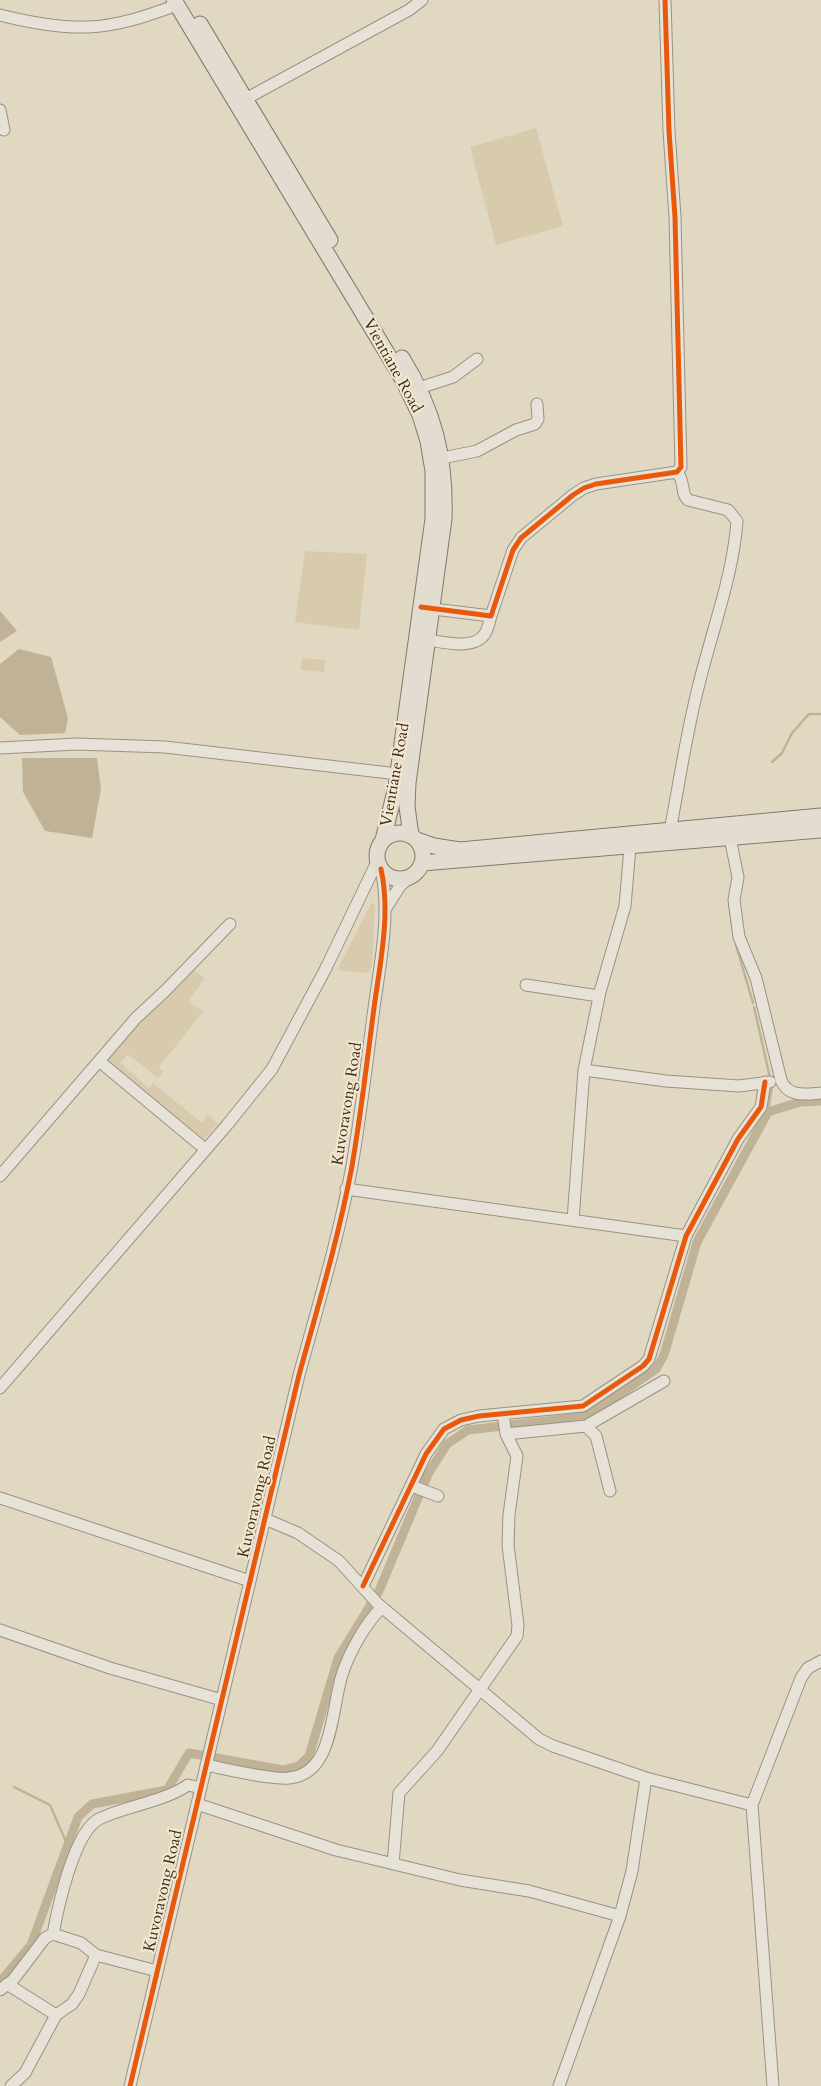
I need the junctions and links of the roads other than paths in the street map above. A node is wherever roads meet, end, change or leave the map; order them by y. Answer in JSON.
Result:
{"nodes":[{"id":1,"x":422,"y":0,"type":"edge"},
{"id":2,"x":665,"y":0,"type":"edge"},
{"id":3,"x":179,"y":2,"type":"edge"},
{"id":4,"x":0,"y":16,"type":"edge"},
{"id":5,"x":241,"y":102,"type":"junction"},
{"id":6,"x":0,"y":110,"type":"edge"},
{"id":7,"x":4,"y":130,"type":"dead end"},
{"id":8,"x":477,"y":359,"type":"dead end"},
{"id":9,"x":419,"y":388,"type":"junction"},
{"id":10,"x":537,"y":404,"type":"dead end"},
{"id":11,"x":442,"y":458,"type":"junction"},
{"id":12,"x":677,"y":472,"type":"junction"},
{"id":13,"x":427,"y":608,"type":"junction"},
{"id":14,"x":491,"y":616,"type":"junction"},
{"id":15,"x":428,"y":640,"type":"junction"},
{"id":16,"x":0,"y":748,"type":"edge"},
{"id":17,"x":398,"y":774,"type":"junction"},
{"id":18,"x":821,"y":816,"type":"edge"},
{"id":19,"x":821,"y":830,"type":"edge"},
{"id":20,"x":670,"y":831,"type":"junction"},
{"id":21,"x":414,"y":837,"type":"junction"},
{"id":22,"x":730,"y":838,"type":"junction"},
{"id":23,"x":383,"y":840,"type":"junction"},
{"id":24,"x":630,"y":847,"type":"junction"},
{"id":25,"x":422,"y":863,"type":"junction"},
{"id":26,"x":379,"y":866,"type":"junction"},
{"id":27,"x":409,"y":878,"type":"junction"},
{"id":28,"x":385,"y":910,"type":"junction"},
{"id":29,"x":230,"y":924,"type":"dead end"},
{"id":30,"x":526,"y":985,"type":"dead end"},
{"id":31,"x":599,"y":996,"type":"junction"},
{"id":32,"x":99,"y":1061,"type":"junction"},
{"id":33,"x":584,"y":1070,"type":"junction"},
{"id":34,"x":781,"y":1080,"type":"junction"},
{"id":35,"x":764,"y":1082,"type":"junction"},
{"id":36,"x":821,"y":1093,"type":"edge"},
{"id":37,"x":205,"y":1150,"type":"junction"},
{"id":38,"x":0,"y":1176,"type":"edge"},
{"id":39,"x":346,"y":1189,"type":"junction"},
{"id":40,"x":573,"y":1220,"type":"junction"},
{"id":41,"x":686,"y":1236,"type":"junction"},
{"id":42,"x":664,"y":1381,"type":"dead end"},
{"id":43,"x":0,"y":1388,"type":"edge"},
{"id":44,"x":503,"y":1414,"type":"junction"},
{"id":45,"x":586,"y":1426,"type":"junction"},
{"id":46,"x":506,"y":1434,"type":"junction"},
{"id":47,"x":412,"y":1486,"type":"junction"},
{"id":48,"x":610,"y":1490,"type":"dead end"},
{"id":49,"x":438,"y":1496,"type":"dead end"},
{"id":50,"x":0,"y":1498,"type":"edge"},
{"id":51,"x":265,"y":1519,"type":"junction"},
{"id":52,"x":250,"y":1581,"type":"junction"},
{"id":53,"x":367,"y":1590,"type":"junction"},
{"id":54,"x":380,"y":1605,"type":"junction"},
{"id":55,"x":0,"y":1630,"type":"edge"},
{"id":56,"x":821,"y":1661,"type":"edge"},
{"id":57,"x":481,"y":1690,"type":"junction"},
{"id":58,"x":222,"y":1700,"type":"junction"},
{"id":59,"x":207,"y":1764,"type":"junction"},
{"id":60,"x":646,"y":1778,"type":"junction"},
{"id":61,"x":201,"y":1788,"type":"junction"},
{"id":62,"x":197,"y":1804,"type":"junction"},
{"id":63,"x":752,"y":1805,"type":"junction"},
{"id":64,"x":393,"y":1864,"type":"junction"},
{"id":65,"x":620,"y":1916,"type":"junction"},
{"id":66,"x":53,"y":1934,"type":"junction"},
{"id":67,"x":96,"y":1955,"type":"junction"},
{"id":68,"x":157,"y":1971,"type":"junction"},
{"id":69,"x":4,"y":1987,"type":"edge"},
{"id":70,"x":56,"y":2015,"type":"junction"},
{"id":71,"x":11,"y":2086,"type":"edge"},
{"id":72,"x":130,"y":2086,"type":"edge"},
{"id":73,"x":559,"y":2086,"type":"edge"},
{"id":74,"x":773,"y":2086,"type":"edge"}],
"edges":[{"from":1,"to":5,"type":"street"},
{"from":2,"to":12,"type":"street"},
{"from":3,"to":4,"type":"street"},
{"from":3,"to":5,"type":"main road","name":"Vientiane Road"},
{"from":5,"to":9,"type":"main road"},
{"from":5,"to":13,"type":"main road","name":"Vientiane Road"},
{"from":6,"to":7,"type":"street"},
{"from":8,"to":9,"type":"street"},
{"from":9,"to":11,"type":"main road"},
{"from":10,"to":11,"type":"street"},
{"from":11,"to":13,"type":"main road"},
{"from":12,"to":14,"type":"street"},
{"from":12,"to":20,"type":"street"},
{"from":13,"to":14,"type":"street"},
{"from":13,"to":15,"type":"main road"},
{"from":13,"to":17,"type":"main road","name":"Vientiane Road"},
{"from":14,"to":15,"type":"street"},
{"from":15,"to":21,"type":"main road"},
{"from":16,"to":17,"type":"street"},
{"from":17,"to":23,"type":"main road","name":"Vientiane Road"},
{"from":18,"to":20,"type":"main road"},
{"from":19,"to":22,"type":"main road"},
{"from":20,"to":21,"type":"main road"},
{"from":21,"to":23,"type":"main road"},
{"from":21,"to":25,"type":"main road"},
{"from":22,"to":24,"type":"main road"},
{"from":22,"to":34,"type":"street"},
{"from":23,"to":26,"type":"main road"},
{"from":24,"to":25,"type":"main road"},
{"from":24,"to":31,"type":"street"},
{"from":25,"to":27,"type":"main road"},
{"from":26,"to":27,"type":"main road"},
{"from":26,"to":28,"type":"street","name":"Kuvoravong Road"},
{"from":26,"to":37,"type":"street"},
{"from":27,"to":28,"type":"street"},
{"from":28,"to":39,"type":"street","name":"Kuvoravong Road"},
{"from":29,"to":32,"type":"street"},
{"from":30,"to":31,"type":"street"},
{"from":31,"to":33,"type":"street"},
{"from":32,"to":37,"type":"street"},
{"from":32,"to":38,"type":"street"},
{"from":33,"to":35,"type":"street"},
{"from":33,"to":40,"type":"street"},
{"from":34,"to":35,"type":"street"},
{"from":34,"to":36,"type":"street"},
{"from":35,"to":41,"type":"street"},
{"from":37,"to":43,"type":"street"},
{"from":39,"to":40,"type":"street"},
{"from":39,"to":51,"type":"street","name":"Kuvoravong Road"},
{"from":40,"to":41,"type":"street"},
{"from":41,"to":44,"type":"street"},
{"from":42,"to":45,"type":"street"},
{"from":44,"to":46,"type":"street"},
{"from":44,"to":47,"type":"street"},
{"from":45,"to":46,"type":"street"},
{"from":45,"to":48,"type":"street"},
{"from":46,"to":57,"type":"street"},
{"from":47,"to":49,"type":"street"},
{"from":47,"to":53,"type":"street"},
{"from":50,"to":52,"type":"street"},
{"from":51,"to":52,"type":"street","name":"Kuvoravong Road"},
{"from":51,"to":53,"type":"street"},
{"from":52,"to":58,"type":"street","name":"Kuvoravong Road"},
{"from":53,"to":54,"type":"street"},
{"from":54,"to":57,"type":"street"},
{"from":54,"to":59,"type":"street"},
{"from":55,"to":58,"type":"street"},
{"from":56,"to":63,"type":"street"},
{"from":57,"to":60,"type":"street"},
{"from":57,"to":64,"type":"street"},
{"from":58,"to":59,"type":"street","name":"Kuvoravong Road"},
{"from":59,"to":61,"type":"street","name":"Kuvoravong Road"},
{"from":60,"to":63,"type":"street"},
{"from":60,"to":65,"type":"street"},
{"from":61,"to":62,"type":"street","name":"Kuvoravong Road"},
{"from":61,"to":66,"type":"street"},
{"from":62,"to":64,"type":"street"},
{"from":62,"to":68,"type":"street","name":"Kuvoravong Road"},
{"from":63,"to":74,"type":"street"},
{"from":64,"to":65,"type":"street"},
{"from":65,"to":73,"type":"street"},
{"from":66,"to":67,"type":"street"},
{"from":66,"to":69,"type":"street"},
{"from":67,"to":68,"type":"street"},
{"from":67,"to":70,"type":"street"},
{"from":68,"to":72,"type":"street","name":"Kuvoravong Road"},
{"from":69,"to":70,"type":"street"},
{"from":70,"to":71,"type":"street"}]}
